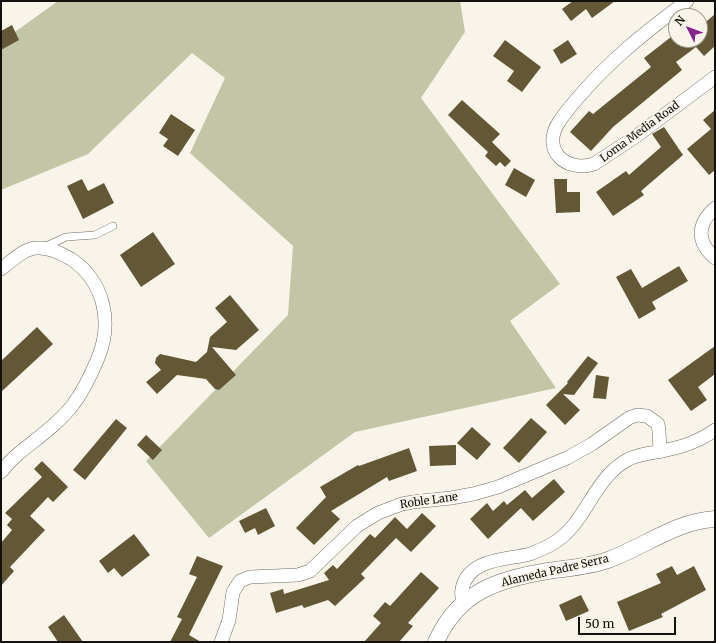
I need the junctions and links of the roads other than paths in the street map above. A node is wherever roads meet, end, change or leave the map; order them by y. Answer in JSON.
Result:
{"nodes":[{"id":1,"x":687,"y":1,"type":"edge"},
{"id":2,"x":715,"y":77,"type":"edge"},
{"id":3,"x":715,"y":208,"type":"edge"},
{"id":4,"x":113,"y":226,"type":"dead end"},
{"id":5,"x":42,"y":248,"type":"junction"},
{"id":6,"x":715,"y":258,"type":"edge"},
{"id":7,"x":1,"y":269,"type":"edge"},
{"id":8,"x":715,"y":430,"type":"edge"},
{"id":9,"x":660,"y":451,"type":"junction"},
{"id":10,"x":1,"y":472,"type":"edge"},
{"id":11,"x":715,"y":519,"type":"edge"},
{"id":12,"x":463,"y":604,"type":"junction"},
{"id":13,"x":221,"y":642,"type":"edge"},
{"id":14,"x":436,"y":642,"type":"edge"}],
"edges":[{"from":1,"to":2,"type":"street","name":"Loma Media Road"},
{"from":3,"to":6,"type":"street"},
{"from":4,"to":5,"type":"lane"},
{"from":5,"to":7,"type":"street"},
{"from":5,"to":10,"type":"street"},
{"from":8,"to":9,"type":"street"},
{"from":9,"to":12,"type":"street"},
{"from":9,"to":13,"type":"street","name":"Roble Lane"},
{"from":11,"to":12,"type":"street","name":"Alameda Padre Serra"},
{"from":12,"to":14,"type":"street","name":"Alameda Padre Serra"}]}
